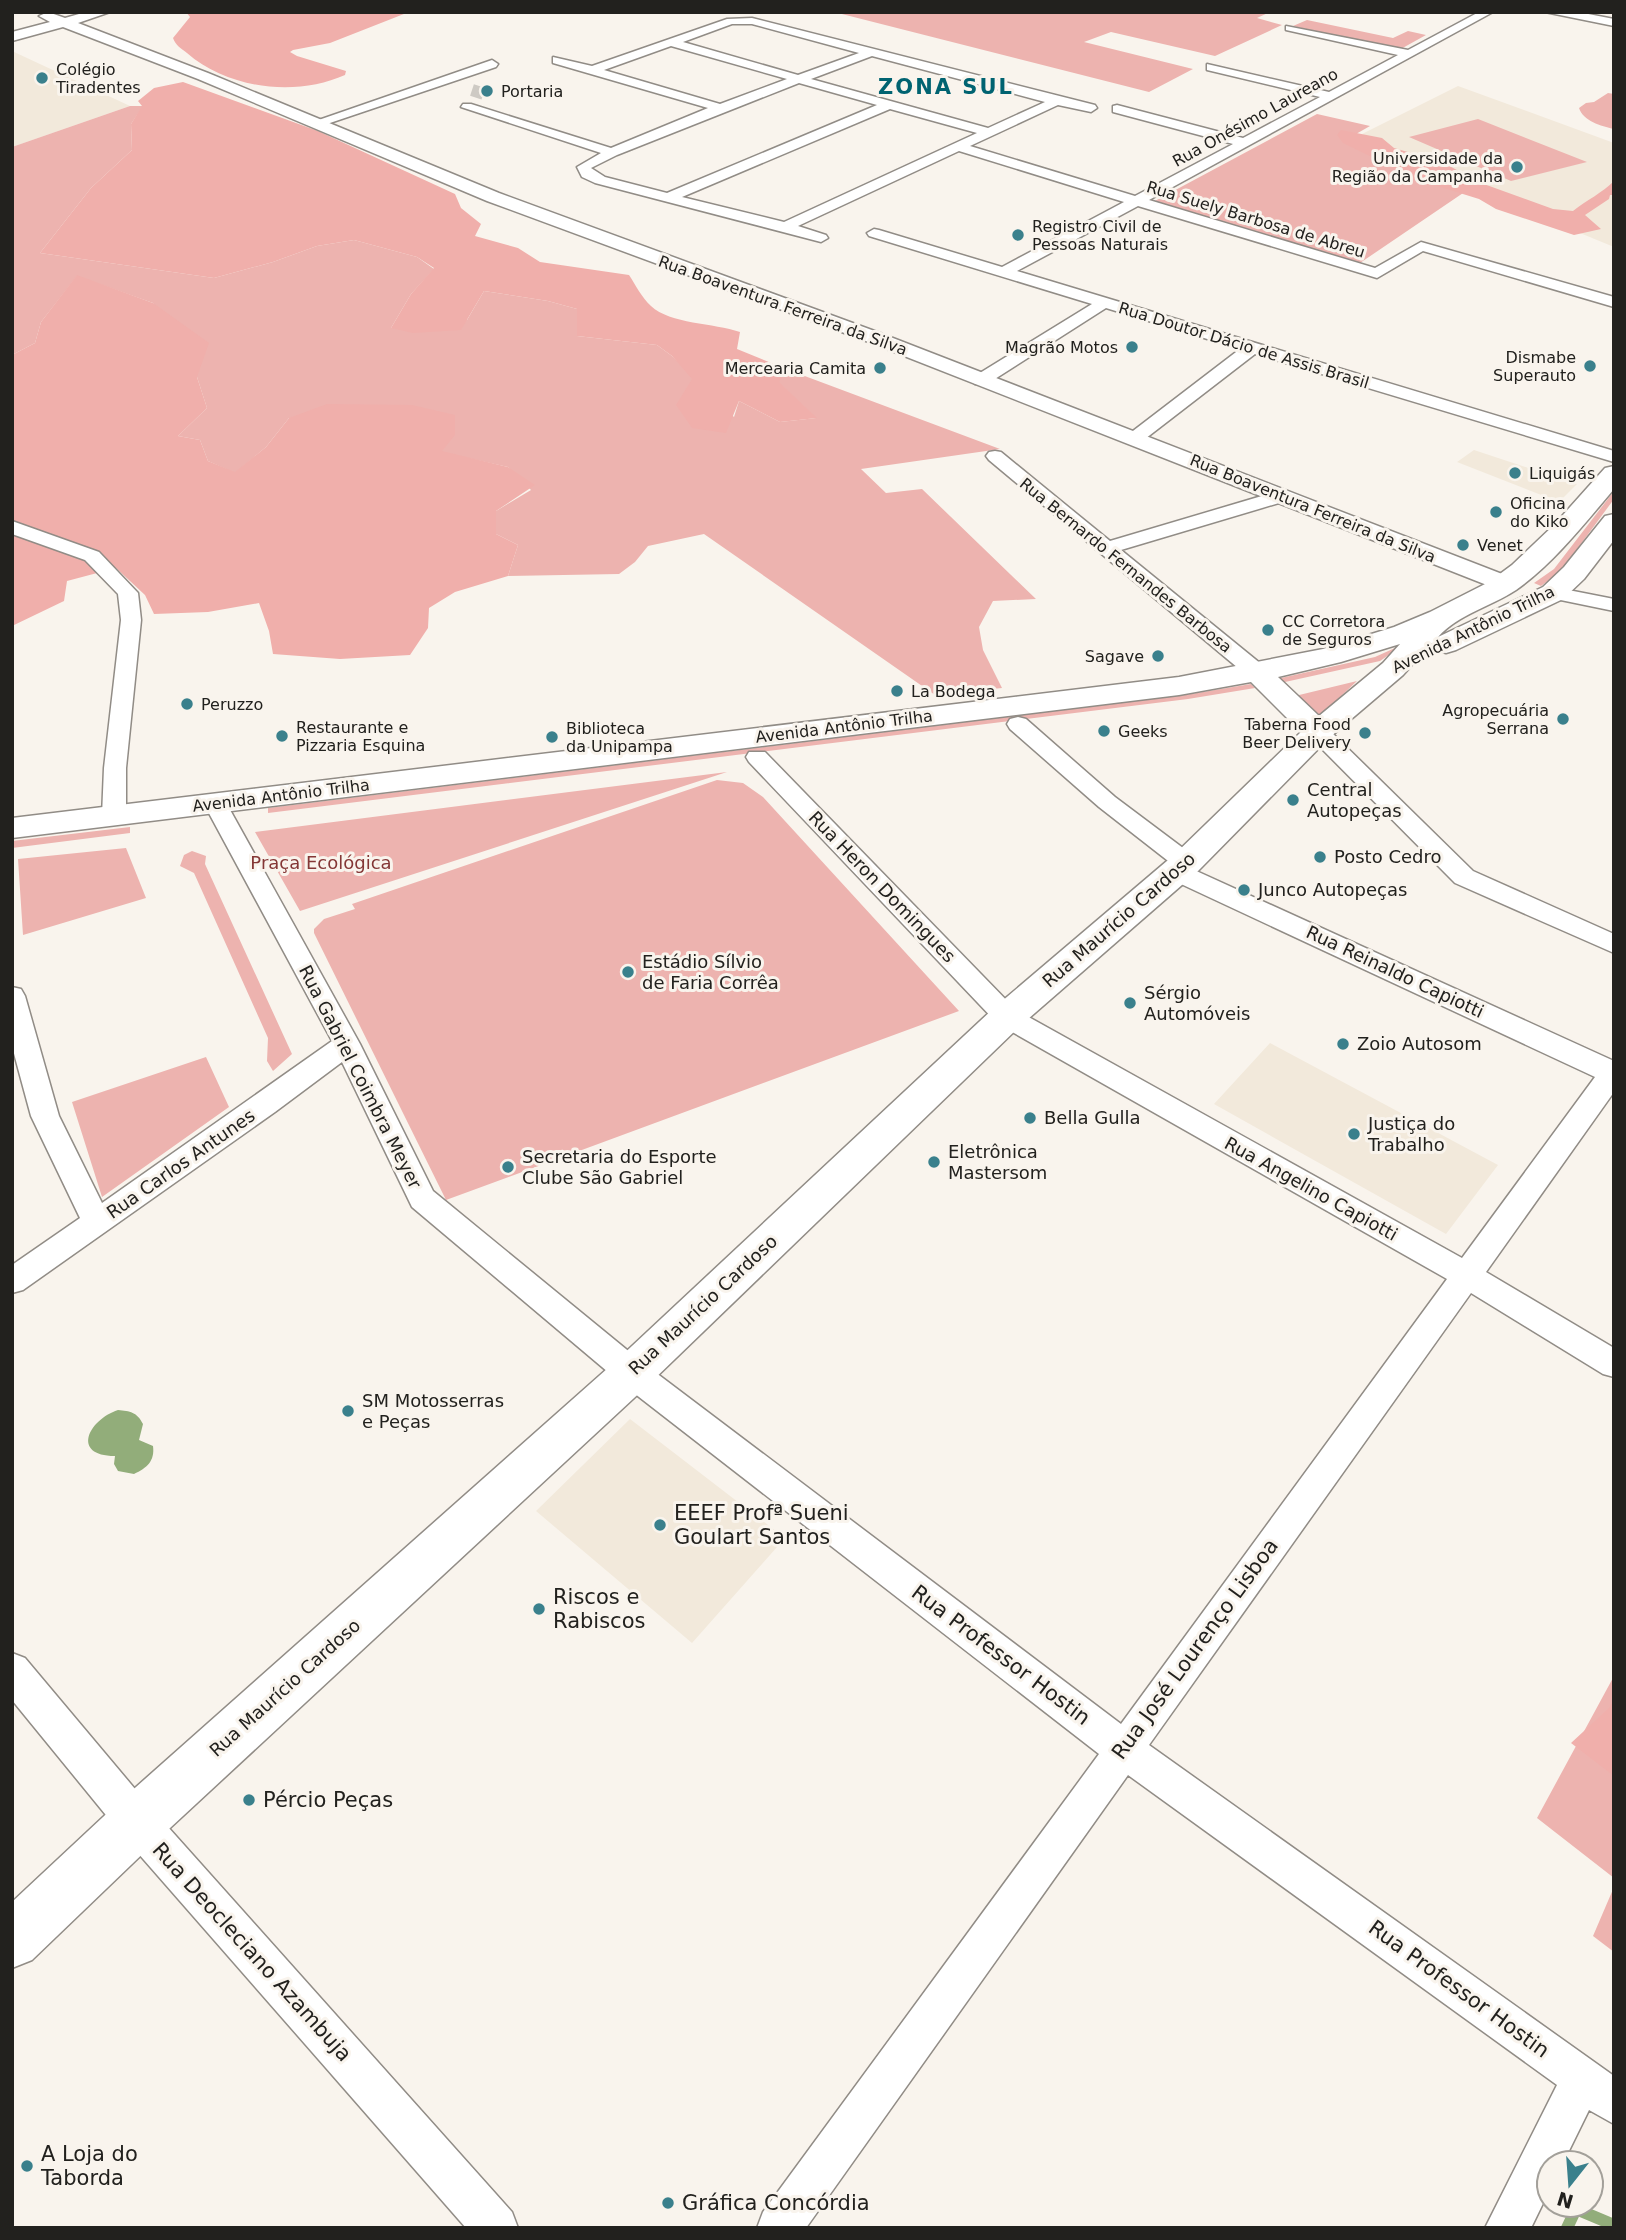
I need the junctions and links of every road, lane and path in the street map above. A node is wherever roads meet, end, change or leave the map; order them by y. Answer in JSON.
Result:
{"nodes":[{"id":1,"x":103,"y":12,"type":"edge"},
{"id":2,"x":1488,"y":12,"type":"edge"},
{"id":3,"x":1550,"y":12,"type":"edge"},
{"id":4,"x":56,"y":18,"type":"edge"},
{"id":5,"x":1611,"y":19,"type":"edge"},
{"id":6,"x":12,"y":26,"type":"edge"},
{"id":7,"x":1290,"y":28,"type":"dead end"},
{"id":8,"x":12,"y":37,"type":"edge"},
{"id":9,"x":670,"y":42,"type":"junction"},
{"id":10,"x":870,"y":53,"type":"junction"},
{"id":11,"x":1408,"y":54,"type":"junction"},
{"id":12,"x":557,"y":60,"type":"dead end"},
{"id":13,"x":492,"y":64,"type":"tunnel mouth"},
{"id":14,"x":1211,"y":67,"type":"dead end"},
{"id":15,"x":592,"y":70,"type":"junction"},
{"id":16,"x":799,"y":79,"type":"junction"},
{"id":17,"x":446,"y":80,"type":"junction"},
{"id":18,"x":462,"y":85,"type":"tunnel mouth"},
{"id":19,"x":411,"y":92,"type":"junction"},
{"id":20,"x":1330,"y":96,"type":"junction"},
{"id":21,"x":437,"y":99,"type":"dead end"},
{"id":22,"x":486,"y":101,"type":"dead end"},
{"id":23,"x":1057,"y":101,"type":"junction"},
{"id":24,"x":889,"y":105,"type":"junction"},
{"id":25,"x":720,"y":108,"type":"junction"},
{"id":26,"x":1091,"y":108,"type":"dead end"},
{"id":27,"x":1117,"y":109,"type":"dead end"},
{"id":28,"x":316,"y":123,"type":"junction"},
{"id":29,"x":990,"y":133,"type":"junction"},
{"id":30,"x":611,"y":134,"type":"dead end"},
{"id":31,"x":637,"y":142,"type":"junction"},
{"id":32,"x":1245,"y":143,"type":"junction"},
{"id":33,"x":958,"y":147,"type":"junction"},
{"id":34,"x":612,"y":152,"type":"junction"},
{"id":35,"x":669,"y":197,"type":"junction"},
{"id":36,"x":1137,"y":201,"type":"junction"},
{"id":37,"x":785,"y":227,"type":"junction"},
{"id":38,"x":874,"y":233,"type":"dead end"},
{"id":39,"x":821,"y":238,"type":"dead end"},
{"id":40,"x":1002,"y":273,"type":"junction"},
{"id":41,"x":1614,"y":302,"type":"edge"},
{"id":42,"x":1104,"y":303,"type":"junction"},
{"id":43,"x":1252,"y":348,"type":"junction"},
{"id":44,"x":981,"y":380,"type":"junction"},
{"id":45,"x":1135,"y":438,"type":"junction"},
{"id":46,"x":995,"y":456,"type":"dead end"},
{"id":47,"x":1614,"y":457,"type":"edge"},
{"id":48,"x":1614,"y":473,"type":"edge"},
{"id":49,"x":1282,"y":496,"type":"junction"},
{"id":50,"x":1614,"y":523,"type":"edge"},
{"id":51,"x":12,"y":527,"type":"edge"},
{"id":52,"x":1105,"y":549,"type":"junction"},
{"id":53,"x":1506,"y":584,"type":"junction"},
{"id":54,"x":1553,"y":593,"type":"junction"},
{"id":55,"x":1614,"y":605,"type":"edge"},
{"id":56,"x":1436,"y":622,"type":"junction"},
{"id":57,"x":1393,"y":669,"type":"junction"},
{"id":58,"x":1268,"y":683,"type":"junction"},
{"id":59,"x":1018,"y":724,"type":"junction"},
{"id":60,"x":1318,"y":732,"type":"junction"},
{"id":61,"x":757,"y":757,"type":"junction"},
{"id":62,"x":223,"y":814,"type":"junction"},
{"id":63,"x":114,"y":816,"type":"junction"},
{"id":64,"x":12,"y":828,"type":"edge"},
{"id":65,"x":12,"y":855,"type":"edge"},
{"id":66,"x":1181,"y":867,"type":"junction"},
{"id":67,"x":1614,"y":944,"type":"edge"},
{"id":68,"x":12,"y":996,"type":"edge"},
{"id":69,"x":1007,"y":1017,"type":"junction"},
{"id":70,"x":346,"y":1044,"type":"junction"},
{"id":71,"x":1613,"y":1073,"type":"edge"},
{"id":72,"x":97,"y":1223,"type":"junction"},
{"id":73,"x":1467,"y":1276,"type":"junction"},
{"id":74,"x":12,"y":1281,"type":"edge"},
{"id":75,"x":1614,"y":1364,"type":"edge"},
{"id":76,"x":632,"y":1373,"type":"junction"},
{"id":77,"x":12,"y":1671,"type":"edge"},
{"id":78,"x":1123,"y":1749,"type":"junction"},
{"id":79,"x":137,"y":1822,"type":"junction"},
{"id":80,"x":12,"y":1940,"type":"edge"},
{"id":81,"x":1598,"y":2090,"type":"edge"},
{"id":82,"x":496,"y":2228,"type":"edge"},
{"id":83,"x":779,"y":2228,"type":"edge"},
{"id":84,"x":1507,"y":2228,"type":"edge"}],
"edges":[{"from":1,"to":4,"type":"street"},
{"from":2,"to":11,"type":"street","name":"Rua Onésimo Laureano"},
{"from":3,"to":5,"type":"street"},
{"from":4,"to":6,"type":"street"},
{"from":4,"to":8,"type":"street"},
{"from":4,"to":28,"type":"street","name":"Rua Boaventura Ferreira da Silva"},
{"from":7,"to":11,"type":"street"},
{"from":9,"to":10,"type":"street"},
{"from":9,"to":15,"type":"street"},
{"from":9,"to":16,"type":"street"},
{"from":10,"to":16,"type":"street"},
{"from":10,"to":23,"type":"street"},
{"from":11,"to":20,"type":"street","name":"Rua Onésimo Laureano"},
{"from":12,"to":15,"type":"street"},
{"from":13,"to":17,"type":"street"},
{"from":14,"to":20,"type":"street"},
{"from":15,"to":25,"type":"street"},
{"from":16,"to":24,"type":"street"},
{"from":16,"to":25,"type":"street"},
{"from":17,"to":18,"type":"street"},
{"from":17,"to":19,"type":"street"},
{"from":19,"to":21,"type":"street"},
{"from":19,"to":28,"type":"street"},
{"from":20,"to":32,"type":"street","name":"Rua Onésimo Laureano"},
{"from":22,"to":34,"type":"street"},
{"from":23,"to":26,"type":"street"},
{"from":23,"to":29,"type":"street"},
{"from":24,"to":29,"type":"street"},
{"from":24,"to":35,"type":"street"},
{"from":25,"to":31,"type":"street"},
{"from":27,"to":32,"type":"street"},
{"from":28,"to":44,"type":"street","name":"Rua Boaventura Ferreira da Silva"},
{"from":29,"to":33,"type":"street"},
{"from":30,"to":31,"type":"street"},
{"from":31,"to":34,"type":"street"},
{"from":32,"to":36,"type":"street","name":"Rua Onésimo Laureano"},
{"from":33,"to":36,"type":"street","name":"Rua Suely Barbosa de Abreu"},
{"from":33,"to":37,"type":"street"},
{"from":34,"to":35,"type":"street"},
{"from":35,"to":37,"type":"street"},
{"from":36,"to":40,"type":"street","name":"Rua Onésimo Laureano"},
{"from":36,"to":41,"type":"street","name":"Rua Suely Barbosa de Abreu"},
{"from":37,"to":39,"type":"street"},
{"from":38,"to":40,"type":"street","name":"Rua Doutor Dácio de Assis Brasil"},
{"from":40,"to":42,"type":"street","name":"Rua Doutor Dácio de Assis Brasil"},
{"from":42,"to":43,"type":"street","name":"Rua Doutor Dácio de Assis Brasil"},
{"from":42,"to":44,"type":"street"},
{"from":43,"to":45,"type":"street"},
{"from":43,"to":47,"type":"street","name":"Rua Doutor Dácio de Assis Brasil"},
{"from":44,"to":45,"type":"street","name":"Rua Boaventura Ferreira da Silva"},
{"from":45,"to":49,"type":"street","name":"Rua Boaventura Ferreira da Silva"},
{"from":46,"to":52,"type":"street","name":"Rua Bernardo Fernandes Barbosa"},
{"from":48,"to":53,"type":"main road","name":"Avenida Antônio Trilha"},
{"from":49,"to":52,"type":"street"},
{"from":49,"to":53,"type":"street","name":"Rua Boaventura Ferreira da Silva"},
{"from":50,"to":54,"type":"main road","name":"Avenida Antônio Trilha"},
{"from":51,"to":63,"type":"street"},
{"from":52,"to":58,"type":"street","name":"Rua Bernardo Fernandes Barbosa"},
{"from":53,"to":56,"type":"main road","name":"Avenida Antônio Trilha"},
{"from":54,"to":55,"type":"street"},
{"from":54,"to":57,"type":"main road","name":"Avenida Antônio Trilha"},
{"from":56,"to":57,"type":"main road"},
{"from":56,"to":58,"type":"main road","name":"Avenida Antônio Trilha"},
{"from":57,"to":58,"type":"main road","name":"Avenida Antônio Trilha"},
{"from":57,"to":60,"type":"main road","name":"Rua Maurício Cardoso"},
{"from":58,"to":59,"type":"main road","name":"Avenida Antônio Trilha"},
{"from":58,"to":60,"type":"main road"},
{"from":58,"to":62,"type":"main road","name":"Avenida Antônio Trilha"},
{"from":59,"to":61,"type":"main road","name":"Avenida Antônio Trilha"},
{"from":59,"to":66,"type":"street","name":"Rua Reinaldo Capiotti"},
{"from":60,"to":66,"type":"main road","name":"Rua Maurício Cardoso"},
{"from":60,"to":67,"type":"street"},
{"from":61,"to":62,"type":"main road","name":"Avenida Antônio Trilha"},
{"from":61,"to":69,"type":"street","name":"Rua Heron Domingues"},
{"from":62,"to":63,"type":"main road","name":"Avenida Antônio Trilha"},
{"from":62,"to":65,"type":"main road","name":"Avenida Antônio Trilha"},
{"from":62,"to":70,"type":"street","name":"Rua Gabriel Coimbra Meyer"},
{"from":63,"to":64,"type":"main road","name":"Avenida Antônio Trilha"},
{"from":66,"to":69,"type":"main road","name":"Rua Maurício Cardoso"},
{"from":66,"to":71,"type":"street","name":"Rua Reinaldo Capiotti"},
{"from":68,"to":72,"type":"street"},
{"from":69,"to":73,"type":"street","name":"Rua Angelino Capiotti"},
{"from":69,"to":76,"type":"main road","name":"Rua Maurício Cardoso"},
{"from":70,"to":72,"type":"street","name":"Rua Carlos Antunes"},
{"from":70,"to":76,"type":"street","name":"Rua Gabriel Coimbra Meyer"},
{"from":71,"to":73,"type":"street","name":"Rua José Lourenço Lisboa"},
{"from":72,"to":74,"type":"street","name":"Rua Carlos Antunes"},
{"from":73,"to":75,"type":"street","name":"Rua Angelino Capiotti"},
{"from":73,"to":78,"type":"street","name":"Rua José Lourenço Lisboa"},
{"from":76,"to":78,"type":"street","name":"Rua Professor Hostin"},
{"from":76,"to":79,"type":"main road","name":"Rua Maurício Cardoso"},
{"from":77,"to":79,"type":"street","name":"Rua Deocleciano Azambuja"},
{"from":78,"to":81,"type":"street","name":"Rua Professor Hostin"},
{"from":78,"to":83,"type":"street","name":"Rua José Lourenço Lisboa"},
{"from":79,"to":80,"type":"main road","name":"Rua Maurício Cardoso"},
{"from":79,"to":82,"type":"street","name":"Rua Deocleciano Azambuja"},
{"from":81,"to":84,"type":"street"}]}
